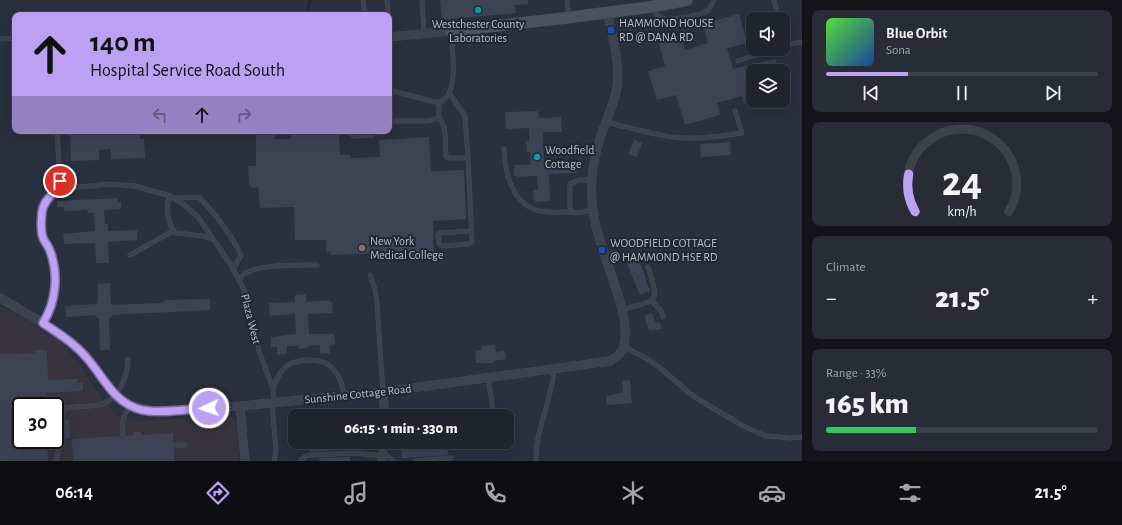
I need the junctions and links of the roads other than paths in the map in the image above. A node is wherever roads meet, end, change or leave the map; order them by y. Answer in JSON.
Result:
{"nodes":[{"id":1,"x":363,"y":0,"type":"edge"},
{"id":2,"x":387,"y":0,"type":"edge"},
{"id":3,"x":422,"y":0,"type":"edge"},
{"id":4,"x":567,"y":0,"type":"edge"},
{"id":5,"x":687,"y":0,"type":"edge"},
{"id":6,"x":714,"y":0,"type":"edge"},
{"id":7,"x":774,"y":0,"type":"edge"},
{"id":8,"x":654,"y":6,"type":"junction"},
{"id":9,"x":365,"y":12,"type":"edge"},
{"id":10,"x":388,"y":12,"type":"edge"},
{"id":11,"x":777,"y":12,"type":"edge"},
{"id":12,"x":607,"y":13,"type":"junction"},
{"id":13,"x":569,"y":18,"type":"junction"},
{"id":14,"x":451,"y":31,"type":"junction"},
{"id":15,"x":424,"y":34,"type":"junction"},
{"id":16,"x":392,"y":37,"type":"edge"},
{"id":17,"x":12,"y":38,"type":"edge"},
{"id":18,"x":1,"y":39,"type":"edge"},
{"id":19,"x":802,"y":42,"type":"edge"},
{"id":20,"x":790,"y":43,"type":"edge"},
{"id":21,"x":754,"y":56,"type":"edge"},
{"id":22,"x":738,"y":62,"type":"dead end"},
{"id":23,"x":392,"y":91,"type":"edge"},
{"id":24,"x":449,"y":93,"type":"junction"},
{"id":25,"x":439,"y":103,"type":"junction"},
{"id":26,"x":736,"y":111,"type":"dead end"},
{"id":27,"x":439,"y":118,"type":"junction"},
{"id":28,"x":392,"y":122,"type":"edge"},
{"id":29,"x":606,"y":122,"type":"junction"},
{"id":30,"x":57,"y":134,"type":"edge"},
{"id":31,"x":352,"y":134,"type":"edge"},
{"id":32,"x":372,"y":134,"type":"edge"},
{"id":33,"x":504,"y":149,"type":"dead end"},
{"id":34,"x":468,"y":158,"type":"junction"},
{"id":35,"x":592,"y":180,"type":"junction"},
{"id":36,"x":57,"y":189,"type":"junction"},
{"id":37,"x":172,"y":197,"type":"junction"},
{"id":38,"x":592,"y":210,"type":"junction"},
{"id":39,"x":572,"y":212,"type":"junction"},
{"id":40,"x":173,"y":230,"type":"junction"},
{"id":41,"x":471,"y":231,"type":"junction"},
{"id":42,"x":214,"y":240,"type":"junction"},
{"id":43,"x":130,"y":255,"type":"dead end"},
{"id":44,"x":317,"y":265,"type":"dead end"},
{"id":45,"x":648,"y":267,"type":"dead end"},
{"id":46,"x":233,"y":270,"type":"junction"},
{"id":47,"x":370,"y":275,"type":"dead end"},
{"id":48,"x":239,"y":282,"type":"junction"},
{"id":49,"x":0,"y":298,"type":"edge"},
{"id":50,"x":652,"y":301,"type":"junction"},
{"id":51,"x":622,"y":310,"type":"junction"},
{"id":52,"x":663,"y":317,"type":"dead end"},
{"id":53,"x":43,"y":323,"type":"junction"},
{"id":54,"x":624,"y":347,"type":"junction"},
{"id":55,"x":128,"y":360,"type":"dead end"},
{"id":56,"x":554,"y":369,"type":"junction"},
{"id":57,"x":488,"y":378,"type":"junction"},
{"id":58,"x":273,"y":389,"type":"junction"},
{"id":59,"x":383,"y":392,"type":"junction"},
{"id":60,"x":114,"y":395,"type":"junction"},
{"id":61,"x":344,"y":396,"type":"junction"},
{"id":62,"x":273,"y":403,"type":"junction"},
{"id":63,"x":131,"y":406,"type":"junction"},
{"id":64,"x":240,"y":406,"type":"junction"},
{"id":65,"x":64,"y":409,"type":"edge"},
{"id":66,"x":384,"y":409,"type":"edge"},
{"id":67,"x":493,"y":409,"type":"edge"},
{"id":68,"x":123,"y":436,"type":"dead end"},
{"id":69,"x":802,"y":436,"type":"edge"},
{"id":70,"x":174,"y":445,"type":"dead end"},
{"id":71,"x":185,"y":445,"type":"dead end"},
{"id":72,"x":59,"y":449,"type":"edge"},
{"id":73,"x":383,"y":449,"type":"edge"},
{"id":74,"x":451,"y":458,"type":"dead end"},
{"id":75,"x":382,"y":459,"type":"edge"},
{"id":76,"x":56,"y":461,"type":"edge"},
{"id":77,"x":245,"y":461,"type":"edge"},
{"id":78,"x":274,"y":461,"type":"edge"},
{"id":79,"x":300,"y":461,"type":"edge"},
{"id":80,"x":394,"y":461,"type":"edge"},
{"id":81,"x":415,"y":461,"type":"edge"},
{"id":82,"x":536,"y":461,"type":"edge"}],
"edges":[{"from":1,"to":9,"type":"lane"},
{"from":2,"to":10,"type":"lane"},
{"from":3,"to":15,"type":"lane"},
{"from":4,"to":13,"type":"lane"},
{"from":5,"to":8,"type":"street"},
{"from":6,"to":8,"type":"lane"},
{"from":7,"to":11,"type":"lane"},
{"from":8,"to":12,"type":"street"},
{"from":12,"to":13,"type":"street"},
{"from":12,"to":29,"type":"street"},
{"from":13,"to":14,"type":"street"},
{"from":14,"to":15,"type":"street"},
{"from":14,"to":24,"type":"lane"},
{"from":15,"to":16,"type":"street"},
{"from":17,"to":18,"type":"lane"},
{"from":19,"to":20,"type":"lane"},
{"from":21,"to":22,"type":"lane"},
{"from":23,"to":25,"type":"lane"},
{"from":24,"to":25,"type":"lane"},
{"from":24,"to":34,"type":"lane"},
{"from":25,"to":27,"type":"lane"},
{"from":26,"to":29,"type":"lane"},
{"from":27,"to":28,"type":"lane"},
{"from":27,"to":34,"type":"lane"},
{"from":29,"to":35,"type":"street"},
{"from":30,"to":36,"type":"lane"},
{"from":31,"to":32,"type":"lane"},
{"from":33,"to":39,"type":"lane"},
{"from":34,"to":41,"type":"lane"},
{"from":35,"to":38,"type":"street"},
{"from":35,"to":39,"type":"lane"},
{"from":36,"to":37,"type":"lane","name":"Plaza West"},
{"from":36,"to":53,"type":"lane"},
{"from":37,"to":40,"type":"lane"},
{"from":37,"to":42,"type":"lane","name":"Plaza West"},
{"from":37,"to":46,"type":"lane"},
{"from":38,"to":39,"type":"lane"},
{"from":38,"to":51,"type":"street"},
{"from":40,"to":42,"type":"lane"},
{"from":40,"to":43,"type":"lane"},
{"from":41,"to":41,"type":"lane"},
{"from":42,"to":46,"type":"lane","name":"Plaza West"},
{"from":44,"to":48,"type":"lane"},
{"from":45,"to":50,"type":"lane"},
{"from":46,"to":48,"type":"lane","name":"Plaza West"},
{"from":47,"to":59,"type":"lane"},
{"from":48,"to":58,"type":"lane","name":"Plaza West"},
{"from":49,"to":53,"type":"street","name":"Sunshine Cottage Road"},
{"from":50,"to":51,"type":"lane"},
{"from":50,"to":52,"type":"lane"},
{"from":51,"to":54,"type":"street"},
{"from":53,"to":60,"type":"street","name":"Sunshine Cottage Road"},
{"from":54,"to":56,"type":"street","name":"Sunshine Cottage Road"},
{"from":54,"to":69,"type":"lane"},
{"from":55,"to":60,"type":"lane"},
{"from":56,"to":57,"type":"street","name":"Sunshine Cottage Road"},
{"from":56,"to":82,"type":"lane"},
{"from":57,"to":59,"type":"street","name":"Sunshine Cottage Road"},
{"from":57,"to":67,"type":"lane"},
{"from":58,"to":61,"type":"lane"},
{"from":58,"to":62,"type":"lane","name":"Plaza West"},
{"from":59,"to":61,"type":"street","name":"Sunshine Cottage Road"},
{"from":59,"to":66,"type":"street"},
{"from":60,"to":63,"type":"street","name":"Sunshine Cottage Road"},
{"from":60,"to":65,"type":"lane"},
{"from":61,"to":62,"type":"street","name":"Sunshine Cottage Road"},
{"from":62,"to":64,"type":"street","name":"Sunshine Cottage Road"},
{"from":62,"to":78,"type":"lane","name":"Plaza West"},
{"from":63,"to":64,"type":"street","name":"Sunshine Cottage Road"},
{"from":63,"to":68,"type":"lane"},
{"from":64,"to":77,"type":"street"},
{"from":70,"to":71,"type":"lane"},
{"from":72,"to":76,"type":"lane"},
{"from":73,"to":75,"type":"street"},
{"from":74,"to":81,"type":"lane"},
{"from":75,"to":79,"type":"lane"},
{"from":75,"to":80,"type":"lane"}]}
